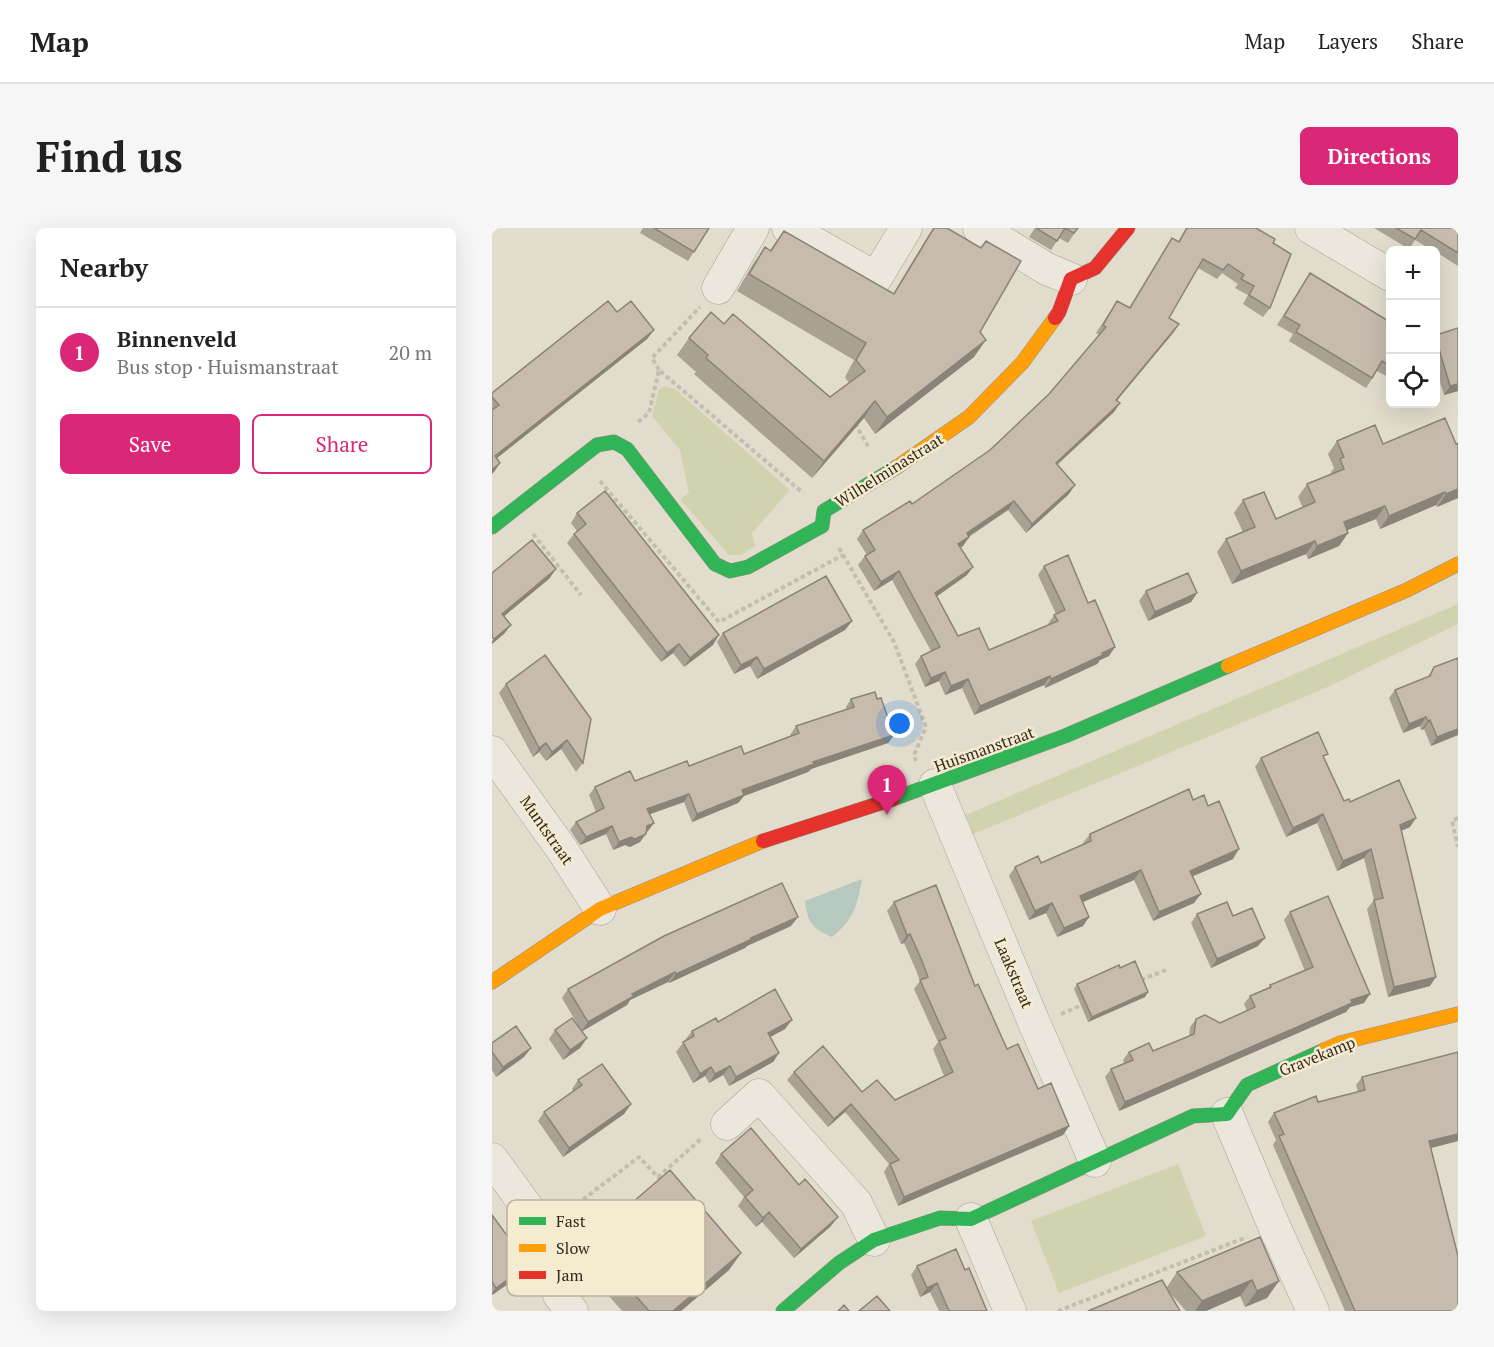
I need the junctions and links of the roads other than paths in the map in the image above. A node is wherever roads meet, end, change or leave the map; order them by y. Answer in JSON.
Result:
{"nodes":[{"id":1,"x":753,"y":228,"type":"edge"},
{"id":2,"x":788,"y":228,"type":"edge"},
{"id":3,"x":906,"y":228,"type":"edge"},
{"id":4,"x":979,"y":228,"type":"edge"},
{"id":5,"x":1128,"y":228,"type":"edge"},
{"id":6,"x":1311,"y":228,"type":"edge"},
{"id":7,"x":1386,"y":273,"type":"edge"},
{"id":8,"x":1071,"y":279,"type":"junction"},
{"id":9,"x":718,"y":288,"type":"road end"},
{"id":10,"x":492,"y":527,"type":"edge"},
{"id":11,"x":1458,"y":564,"type":"edge"},
{"id":12,"x":492,"y":752,"type":"edge"},
{"id":13,"x":928,"y":787,"type":"junction"},
{"id":14,"x":600,"y":909,"type":"junction"},
{"id":15,"x":492,"y":982,"type":"edge"},
{"id":16,"x":1458,"y":1014,"type":"edge"},
{"id":17,"x":1227,"y":1114,"type":"junction"},
{"id":18,"x":727,"y":1124,"type":"road end"},
{"id":19,"x":492,"y":1159,"type":"edge"},
{"id":20,"x":1095,"y":1161,"type":"junction"},
{"id":21,"x":522,"y":1200,"type":"edge"},
{"id":22,"x":971,"y":1219,"type":"junction"},
{"id":23,"x":874,"y":1240,"type":"junction"},
{"id":24,"x":783,"y":1311,"type":"edge"},
{"id":25,"x":1010,"y":1311,"type":"edge"},
{"id":26,"x":1313,"y":1311,"type":"edge"}],
"edges":[{"from":1,"to":9,"type":"street"},
{"from":2,"to":3,"type":"street"},
{"from":4,"to":8,"type":"street"},
{"from":5,"to":8,"type":"street"},
{"from":6,"to":7,"type":"street"},
{"from":8,"to":10,"type":"street","name":"Wilhelminastraat"},
{"from":11,"to":13,"type":"street","name":"Huismanstraat"},
{"from":12,"to":14,"type":"street","name":"Muntstraat"},
{"from":13,"to":14,"type":"street","name":"Huismanstraat"},
{"from":13,"to":20,"type":"street","name":"Laakstraat"},
{"from":14,"to":15,"type":"street","name":"Huismanstraat"},
{"from":16,"to":17,"type":"street","name":"Gravekamp"},
{"from":17,"to":20,"type":"street"},
{"from":17,"to":26,"type":"street"},
{"from":18,"to":23,"type":"street"},
{"from":19,"to":21,"type":"street"},
{"from":20,"to":22,"type":"street"},
{"from":22,"to":23,"type":"street"},
{"from":22,"to":25,"type":"street"},
{"from":23,"to":24,"type":"street"}]}
